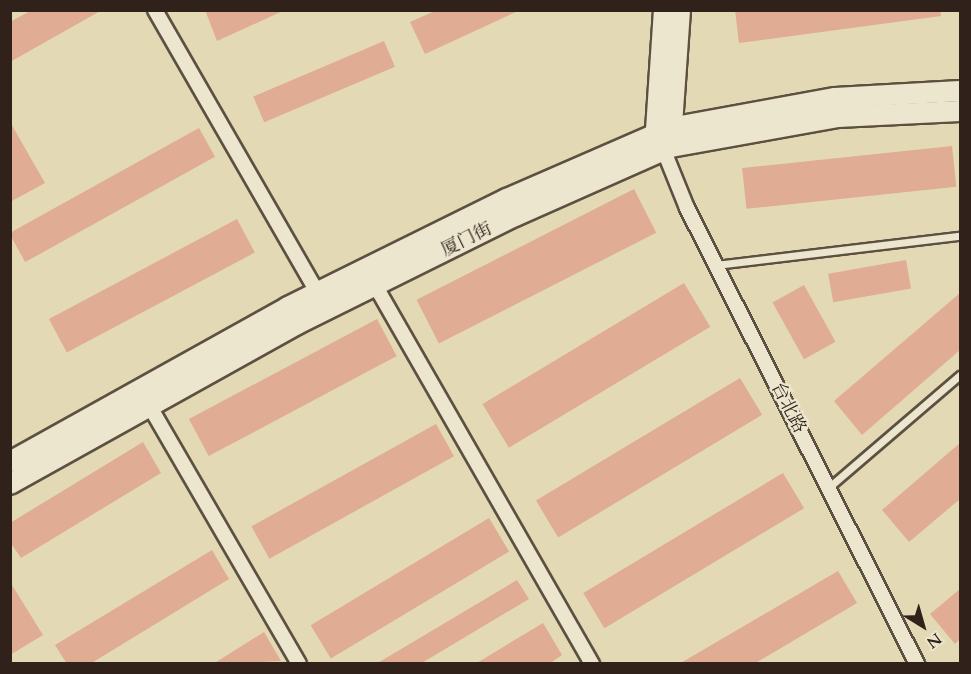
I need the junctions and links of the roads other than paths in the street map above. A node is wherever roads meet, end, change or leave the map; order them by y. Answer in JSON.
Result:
{"nodes":[{"id":1,"x":155,"y":10,"type":"edge"},
{"id":2,"x":664,"y":10,"type":"edge"},
{"id":3,"x":680,"y":10,"type":"edge"},
{"id":4,"x":960,"y":92,"type":"edge"},
{"id":5,"x":960,"y":111,"type":"edge"},
{"id":6,"x":663,"y":143,"type":"junction"},
{"id":7,"x":960,"y":236,"type":"edge"},
{"id":8,"x":715,"y":265,"type":"junction"},
{"id":9,"x":375,"y":285,"type":"junction"},
{"id":10,"x":321,"y":291,"type":"junction"},
{"id":11,"x":324,"y":311,"type":"junction"},
{"id":12,"x":960,"y":375,"type":"edge"},
{"id":13,"x":149,"y":405,"type":"junction"},
{"id":14,"x":10,"y":462,"type":"edge"},
{"id":15,"x":10,"y":484,"type":"edge"},
{"id":16,"x":828,"y":488,"type":"junction"},
{"id":17,"x":299,"y":663,"type":"edge"},
{"id":18,"x":592,"y":663,"type":"edge"},
{"id":19,"x":917,"y":663,"type":"edge"}],
"edges":[{"from":1,"to":10,"type":"street"},
{"from":2,"to":6,"type":"main road","name":"台北路"},
{"from":3,"to":6,"type":"main road","name":"台北路"},
{"from":4,"to":6,"type":"main road","name":"厦门街"},
{"from":5,"to":6,"type":"main road","name":"厦门街"},
{"from":6,"to":8,"type":"street","name":"台北路"},
{"from":6,"to":9,"type":"main road","name":"厦门街"},
{"from":6,"to":10,"type":"main road","name":"厦门街"},
{"from":7,"to":8,"type":"lane"},
{"from":8,"to":16,"type":"street","name":"台北路"},
{"from":9,"to":11,"type":"main road","name":"厦门街"},
{"from":9,"to":18,"type":"street"},
{"from":10,"to":11,"type":"street"},
{"from":10,"to":14,"type":"main road","name":"厦门街"},
{"from":11,"to":13,"type":"main road","name":"厦门街"},
{"from":12,"to":16,"type":"lane"},
{"from":13,"to":15,"type":"main road","name":"厦门街"},
{"from":13,"to":17,"type":"street"},
{"from":16,"to":19,"type":"street","name":"台北路"}]}
